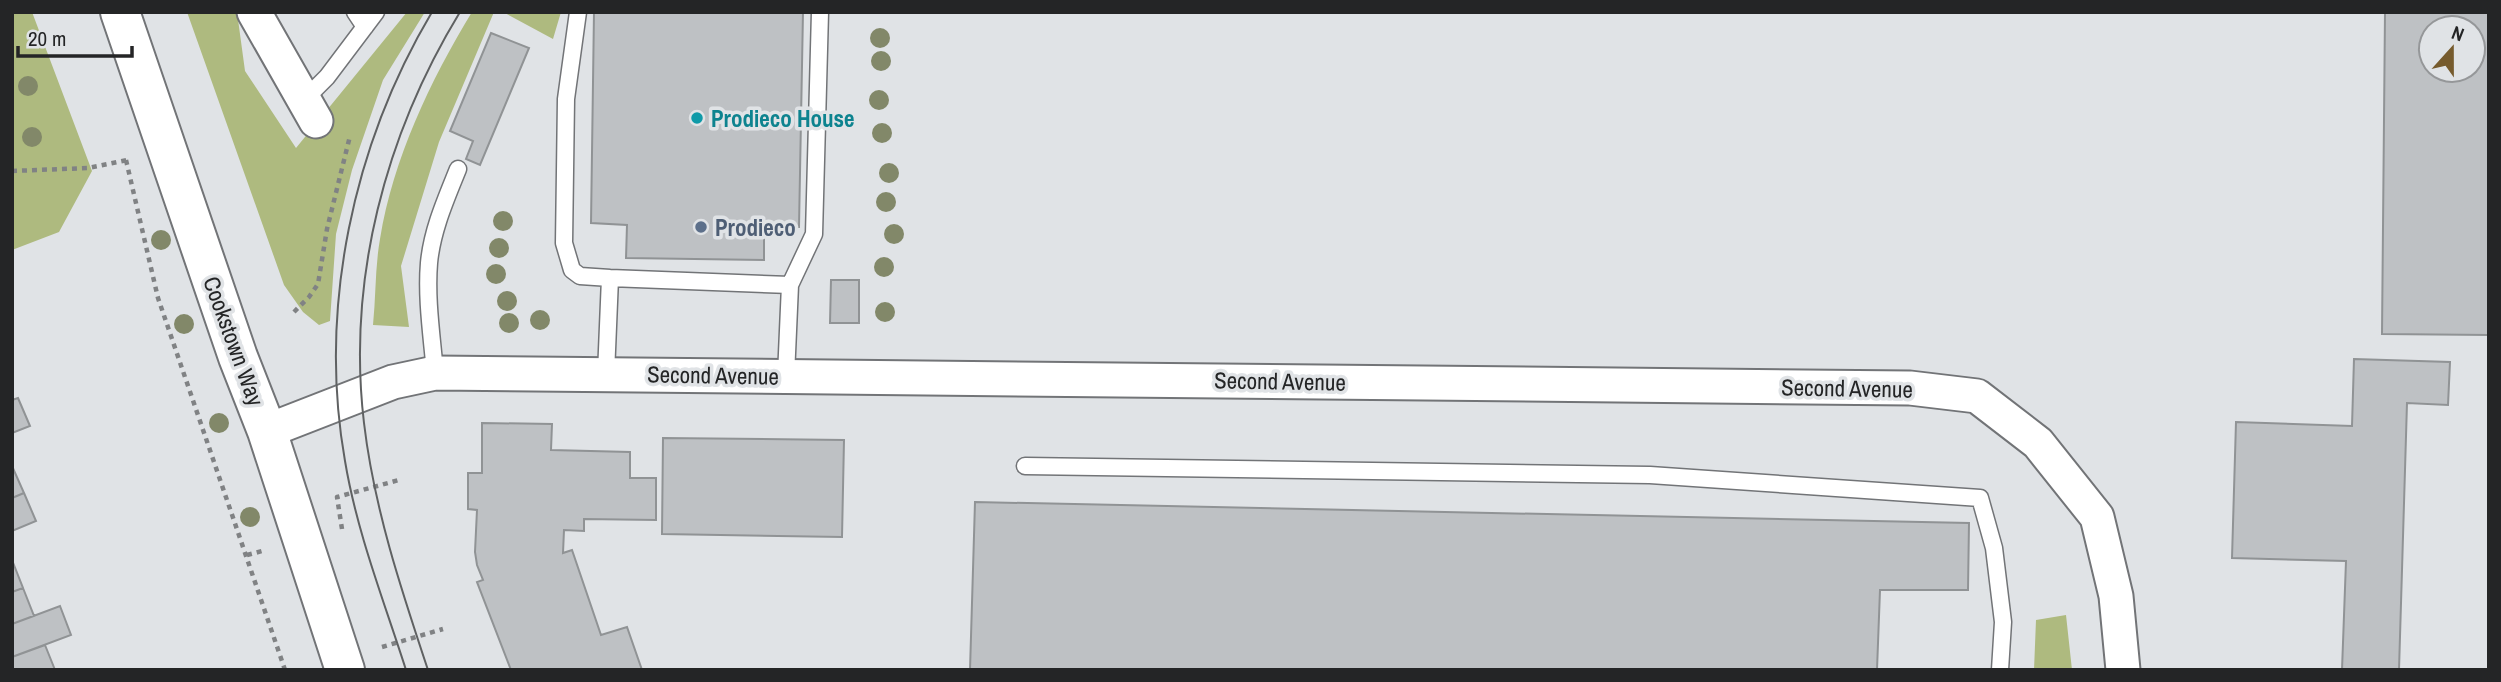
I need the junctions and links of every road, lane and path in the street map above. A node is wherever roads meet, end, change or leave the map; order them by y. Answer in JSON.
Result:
{"nodes":[{"id":1,"x":120,"y":12,"type":"edge"},
{"id":2,"x":254,"y":12,"type":"edge"},
{"id":3,"x":355,"y":12,"type":"edge"},
{"id":4,"x":376,"y":12,"type":"edge"},
{"id":5,"x":578,"y":12,"type":"edge"},
{"id":6,"x":820,"y":12,"type":"edge"},
{"id":7,"x":365,"y":27,"type":"junction"},
{"id":8,"x":310,"y":111,"type":"joint"},
{"id":9,"x":351,"y":134,"type":"dead end"},
{"id":10,"x":124,"y":150,"type":"dead end"},
{"id":11,"x":127,"y":160,"type":"junction"},
{"id":12,"x":458,"y":169,"type":"dead end"},
{"id":13,"x":12,"y":171,"type":"edge"},
{"id":14,"x":610,"y":278,"type":"junction"},
{"id":15,"x":790,"y":285,"type":"junction"},
{"id":16,"x":294,"y":312,"type":"dead end"},
{"id":17,"x":435,"y":373,"type":"junction"},
{"id":18,"x":606,"y":374,"type":"junction"},
{"id":19,"x":786,"y":376,"type":"junction"},
{"id":20,"x":267,"y":431,"type":"junction"},
{"id":21,"x":1025,"y":466,"type":"dead end"},
{"id":22,"x":443,"y":629,"type":"dead end"},
{"id":23,"x":382,"y":648,"type":"dead end"},
{"id":24,"x":285,"y":670,"type":"edge"},
{"id":25,"x":345,"y":670,"type":"edge"},
{"id":26,"x":2000,"y":670,"type":"edge"},
{"id":27,"x":2123,"y":670,"type":"edge"}],
"edges":[{"from":1,"to":20,"type":"street","name":"Cookstown Way"},
{"from":2,"to":8,"type":"street"},
{"from":3,"to":7,"type":"lane"},
{"from":4,"to":7,"type":"lane"},
{"from":5,"to":14,"type":"lane"},
{"from":6,"to":15,"type":"lane"},
{"from":7,"to":8,"type":"lane"},
{"from":9,"to":16,"type":"path"},
{"from":10,"to":11,"type":"path"},
{"from":11,"to":13,"type":"path"},
{"from":11,"to":24,"type":"path"},
{"from":12,"to":17,"type":"lane"},
{"from":14,"to":15,"type":"lane"},
{"from":14,"to":18,"type":"lane"},
{"from":15,"to":19,"type":"lane"},
{"from":17,"to":18,"type":"street","name":"Second Avenue"},
{"from":17,"to":20,"type":"street","name":"Second Avenue"},
{"from":18,"to":19,"type":"street","name":"Second Avenue"},
{"from":19,"to":27,"type":"street","name":"Second Avenue"},
{"from":20,"to":25,"type":"street","name":"Cookstown Way"},
{"from":21,"to":26,"type":"lane"},
{"from":22,"to":23,"type":"path"}]}
